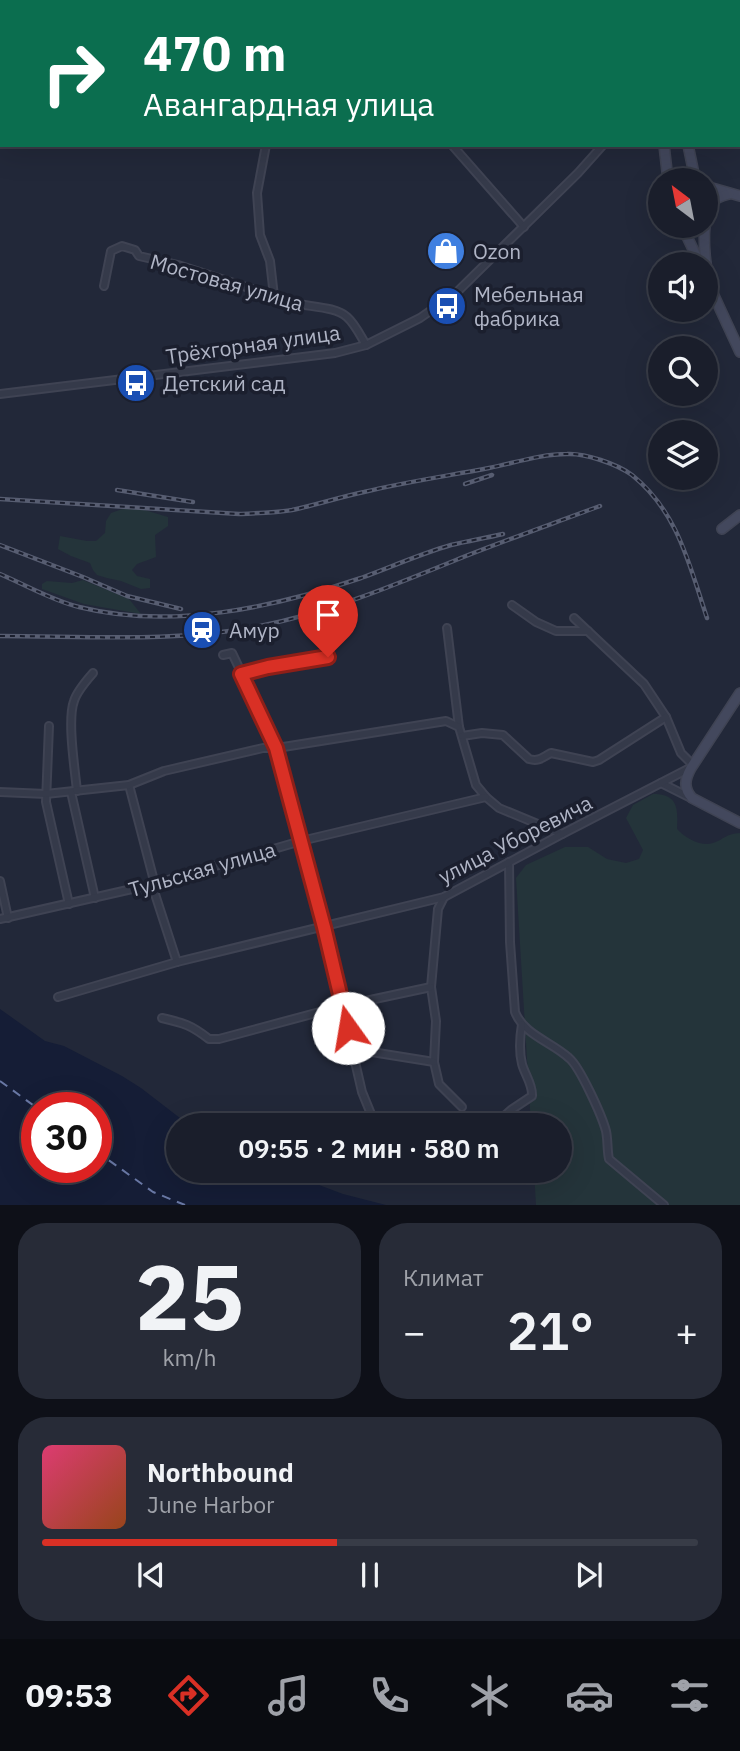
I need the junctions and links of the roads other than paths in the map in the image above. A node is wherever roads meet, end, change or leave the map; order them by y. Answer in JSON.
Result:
{"nodes":[{"id":1,"x":266,"y":147,"type":"edge"},
{"id":2,"x":454,"y":147,"type":"edge"},
{"id":3,"x":601,"y":147,"type":"edge"},
{"id":4,"x":664,"y":147,"type":"edge"},
{"id":5,"x":688,"y":147,"type":"edge"},
{"id":6,"x":667,"y":168,"type":"edge"},
{"id":7,"x":694,"y":168,"type":"edge"},
{"id":8,"x":718,"y":190,"type":"edge"},
{"id":9,"x":729,"y":194,"type":"junction"},
{"id":10,"x":740,"y":196,"type":"edge"},
{"id":11,"x":718,"y":197,"type":"edge"},
{"id":12,"x":524,"y":227,"type":"junction"},
{"id":13,"x":104,"y":286,"type":"dead end"},
{"id":14,"x":274,"y":296,"type":"junction"},
{"id":15,"x":718,"y":304,"type":"edge"},
{"id":16,"x":366,"y":345,"type":"junction"},
{"id":17,"x":740,"y":352,"type":"edge"},
{"id":18,"x":0,"y":394,"type":"edge"},
{"id":19,"x":740,"y":515,"type":"edge"},
{"id":20,"x":722,"y":529,"type":"dead end"},
{"id":21,"x":512,"y":605,"type":"dead end"},
{"id":22,"x":574,"y":618,"type":"dead end"},
{"id":23,"x":447,"y":628,"type":"dead end"},
{"id":24,"x":588,"y":631,"type":"junction"},
{"id":25,"x":223,"y":655,"type":"dead end"},
{"id":26,"x":328,"y":657,"type":"dead end"},
{"id":27,"x":93,"y":673,"type":"dead end"},
{"id":28,"x":241,"y":674,"type":"junction"},
{"id":29,"x":740,"y":692,"type":"edge"},
{"id":30,"x":666,"y":717,"type":"junction"},
{"id":31,"x":50,"y":726,"type":"dead end"},
{"id":32,"x":459,"y":727,"type":"junction"},
{"id":33,"x":462,"y":736,"type":"junction"},
{"id":34,"x":276,"y":748,"type":"junction"},
{"id":35,"x":692,"y":766,"type":"junction"},
{"id":36,"x":661,"y":783,"type":"junction"},
{"id":37,"x":129,"y":785,"type":"junction"},
{"id":38,"x":0,"y":792,"type":"edge"},
{"id":39,"x":74,"y":792,"type":"junction"},
{"id":40,"x":46,"y":794,"type":"junction"},
{"id":41,"x":486,"y":797,"type":"junction"},
{"id":42,"x":692,"y":798,"type":"junction"},
{"id":43,"x":740,"y":823,"type":"edge"},
{"id":44,"x":562,"y":834,"type":"junction"},
{"id":45,"x":301,"y":841,"type":"junction"},
{"id":46,"x":509,"y":862,"type":"junction"},
{"id":47,"x":0,"y":881,"type":"edge"},
{"id":48,"x":153,"y":884,"type":"junction"},
{"id":49,"x":444,"y":897,"type":"junction"},
{"id":50,"x":95,"y":898,"type":"junction"},
{"id":51,"x":69,"y":904,"type":"junction"},
{"id":52,"x":4,"y":919,"type":"edge"},
{"id":53,"x":324,"y":927,"type":"junction"},
{"id":54,"x":177,"y":962,"type":"junction"},
{"id":55,"x":431,"y":987,"type":"junction"},
{"id":56,"x":58,"y":997,"type":"dead end"},
{"id":57,"x":342,"y":1006,"type":"junction"},
{"id":58,"x":162,"y":1018,"type":"dead end"},
{"id":59,"x":522,"y":1024,"type":"junction"},
{"id":60,"x":353,"y":1049,"type":"junction"},
{"id":61,"x":434,"y":1062,"type":"junction"},
{"id":62,"x":462,"y":1107,"type":"dead end"},
{"id":63,"x":371,"y":1113,"type":"edge"},
{"id":64,"x":507,"y":1113,"type":"edge"},
{"id":65,"x":664,"y":1205,"type":"edge"}],
"edges":[{"from":1,"to":14,"type":"street"},
{"from":2,"to":12,"type":"street"},
{"from":3,"to":12,"type":"street","name":"Трёхгорная улица"},
{"from":4,"to":6,"type":"main road"},
{"from":5,"to":7,"type":"main road"},
{"from":8,"to":9,"type":"main road"},
{"from":9,"to":10,"type":"main road"},
{"from":9,"to":11,"type":"main road"},
{"from":12,"to":16,"type":"street","name":"Трёхгорная улица"},
{"from":13,"to":14,"type":"street","name":"Мостовая улица"},
{"from":14,"to":16,"type":"street","name":"Мостовая улица"},
{"from":15,"to":17,"type":"main road"},
{"from":16,"to":18,"type":"street","name":"Трёхгорная улица"},
{"from":19,"to":20,"type":"main road"},
{"from":21,"to":24,"type":"street"},
{"from":22,"to":24,"type":"street"},
{"from":23,"to":32,"type":"street"},
{"from":24,"to":30,"type":"street"},
{"from":25,"to":28,"type":"street"},
{"from":26,"to":28,"type":"street"},
{"from":27,"to":39,"type":"street"},
{"from":28,"to":34,"type":"street"},
{"from":29,"to":35,"type":"main road"},
{"from":30,"to":33,"type":"street"},
{"from":30,"to":35,"type":"street"},
{"from":31,"to":40,"type":"street"},
{"from":32,"to":33,"type":"street"},
{"from":32,"to":34,"type":"street"},
{"from":33,"to":41,"type":"street"},
{"from":34,"to":37,"type":"street"},
{"from":34,"to":45,"type":"street"},
{"from":35,"to":36,"type":"street","name":"улица Уборевича"},
{"from":35,"to":42,"type":"main road"},
{"from":36,"to":42,"type":"street"},
{"from":36,"to":44,"type":"street","name":"улица Уборевича"},
{"from":37,"to":39,"type":"street"},
{"from":37,"to":48,"type":"street"},
{"from":38,"to":40,"type":"street"},
{"from":39,"to":40,"type":"street"},
{"from":39,"to":50,"type":"street"},
{"from":40,"to":51,"type":"street"},
{"from":41,"to":44,"type":"street"},
{"from":41,"to":45,"type":"street","name":"Тульская улица"},
{"from":42,"to":43,"type":"main road"},
{"from":44,"to":46,"type":"street","name":"улица Уборевича"},
{"from":45,"to":48,"type":"street","name":"Тульская улица"},
{"from":45,"to":53,"type":"street"},
{"from":46,"to":49,"type":"street","name":"улица Уборевича"},
{"from":46,"to":59,"type":"street"},
{"from":47,"to":52,"type":"street"},
{"from":48,"to":50,"type":"street","name":"Тульская улица"},
{"from":48,"to":54,"type":"street"},
{"from":49,"to":53,"type":"street","name":"улица Уборевича"},
{"from":49,"to":55,"type":"street"},
{"from":50,"to":51,"type":"street","name":"Тульская улица"},
{"from":51,"to":52,"type":"street","name":"Тульская улица"},
{"from":53,"to":54,"type":"street","name":"улица Уборевича"},
{"from":53,"to":57,"type":"street"},
{"from":54,"to":56,"type":"street","name":"улица Уборевича"},
{"from":55,"to":57,"type":"street"},
{"from":55,"to":61,"type":"street"},
{"from":57,"to":58,"type":"street"},
{"from":57,"to":60,"type":"street"},
{"from":59,"to":64,"type":"street"},
{"from":59,"to":65,"type":"street"},
{"from":60,"to":61,"type":"street"},
{"from":60,"to":63,"type":"street"},
{"from":61,"to":62,"type":"street"}]}
